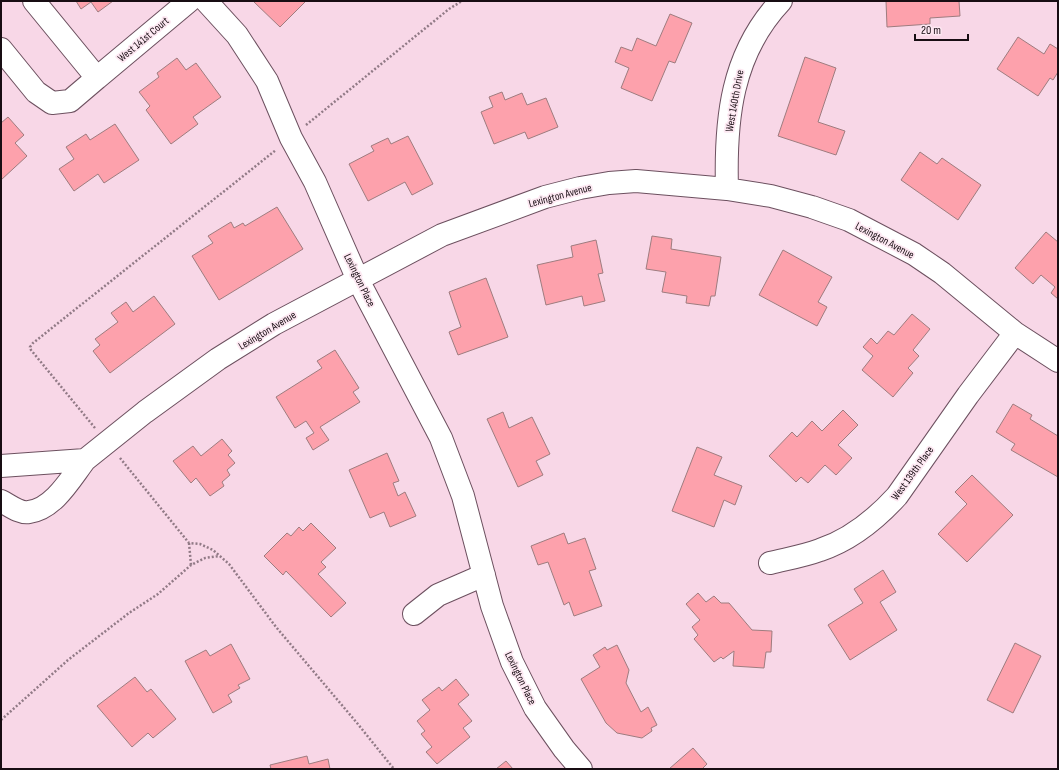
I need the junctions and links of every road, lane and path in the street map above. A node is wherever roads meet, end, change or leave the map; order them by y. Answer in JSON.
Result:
{"nodes":[{"id":1,"x":34,"y":1,"type":"edge"},
{"id":2,"x":189,"y":1,"type":"edge"},
{"id":3,"x":206,"y":1,"type":"edge"},
{"id":4,"x":781,"y":1,"type":"edge"},
{"id":5,"x":1,"y":49,"type":"edge"},
{"id":6,"x":98,"y":78,"type":"junction"},
{"id":7,"x":727,"y":189,"type":"junction"},
{"id":8,"x":358,"y":280,"type":"junction"},
{"id":9,"x":1015,"y":333,"type":"junction"},
{"id":10,"x":1058,"y":361,"type":"edge"},
{"id":11,"x":85,"y":460,"type":"junction"},
{"id":12,"x":1,"y":466,"type":"edge"},
{"id":13,"x":1,"y":501,"type":"edge"},
{"id":14,"x":189,"y":543,"type":"dead end"},
{"id":15,"x":219,"y":556,"type":"dead end"},
{"id":16,"x":770,"y":562,"type":"dead end"},
{"id":17,"x":191,"y":565,"type":"junction"},
{"id":18,"x":484,"y":575,"type":"junction"},
{"id":19,"x":414,"y":614,"type":"dead end"},
{"id":20,"x":1,"y":720,"type":"edge"},
{"id":21,"x":581,"y":769,"type":"edge"}],
"edges":[{"from":1,"to":6,"type":"street"},
{"from":2,"to":6,"type":"street","name":"West 141st Court"},
{"from":3,"to":8,"type":"street","name":"Lexington Place"},
{"from":4,"to":7,"type":"street","name":"West 140th Drive"},
{"from":5,"to":6,"type":"street","name":"West 141st Court"},
{"from":7,"to":8,"type":"street","name":"Lexington Avenue"},
{"from":7,"to":9,"type":"street","name":"Lexington Avenue"},
{"from":8,"to":11,"type":"street","name":"Lexington Avenue"},
{"from":8,"to":18,"type":"street","name":"Lexington Place"},
{"from":9,"to":10,"type":"street","name":"Lexington Avenue"},
{"from":9,"to":16,"type":"street","name":"West 139th Place"},
{"from":11,"to":12,"type":"street"},
{"from":11,"to":13,"type":"street","name":"Lexington Avenue"},
{"from":14,"to":17,"type":"path"},
{"from":15,"to":17,"type":"path"},
{"from":17,"to":20,"type":"path"},
{"from":18,"to":19,"type":"street"},
{"from":18,"to":21,"type":"street","name":"Lexington Place"}]}
